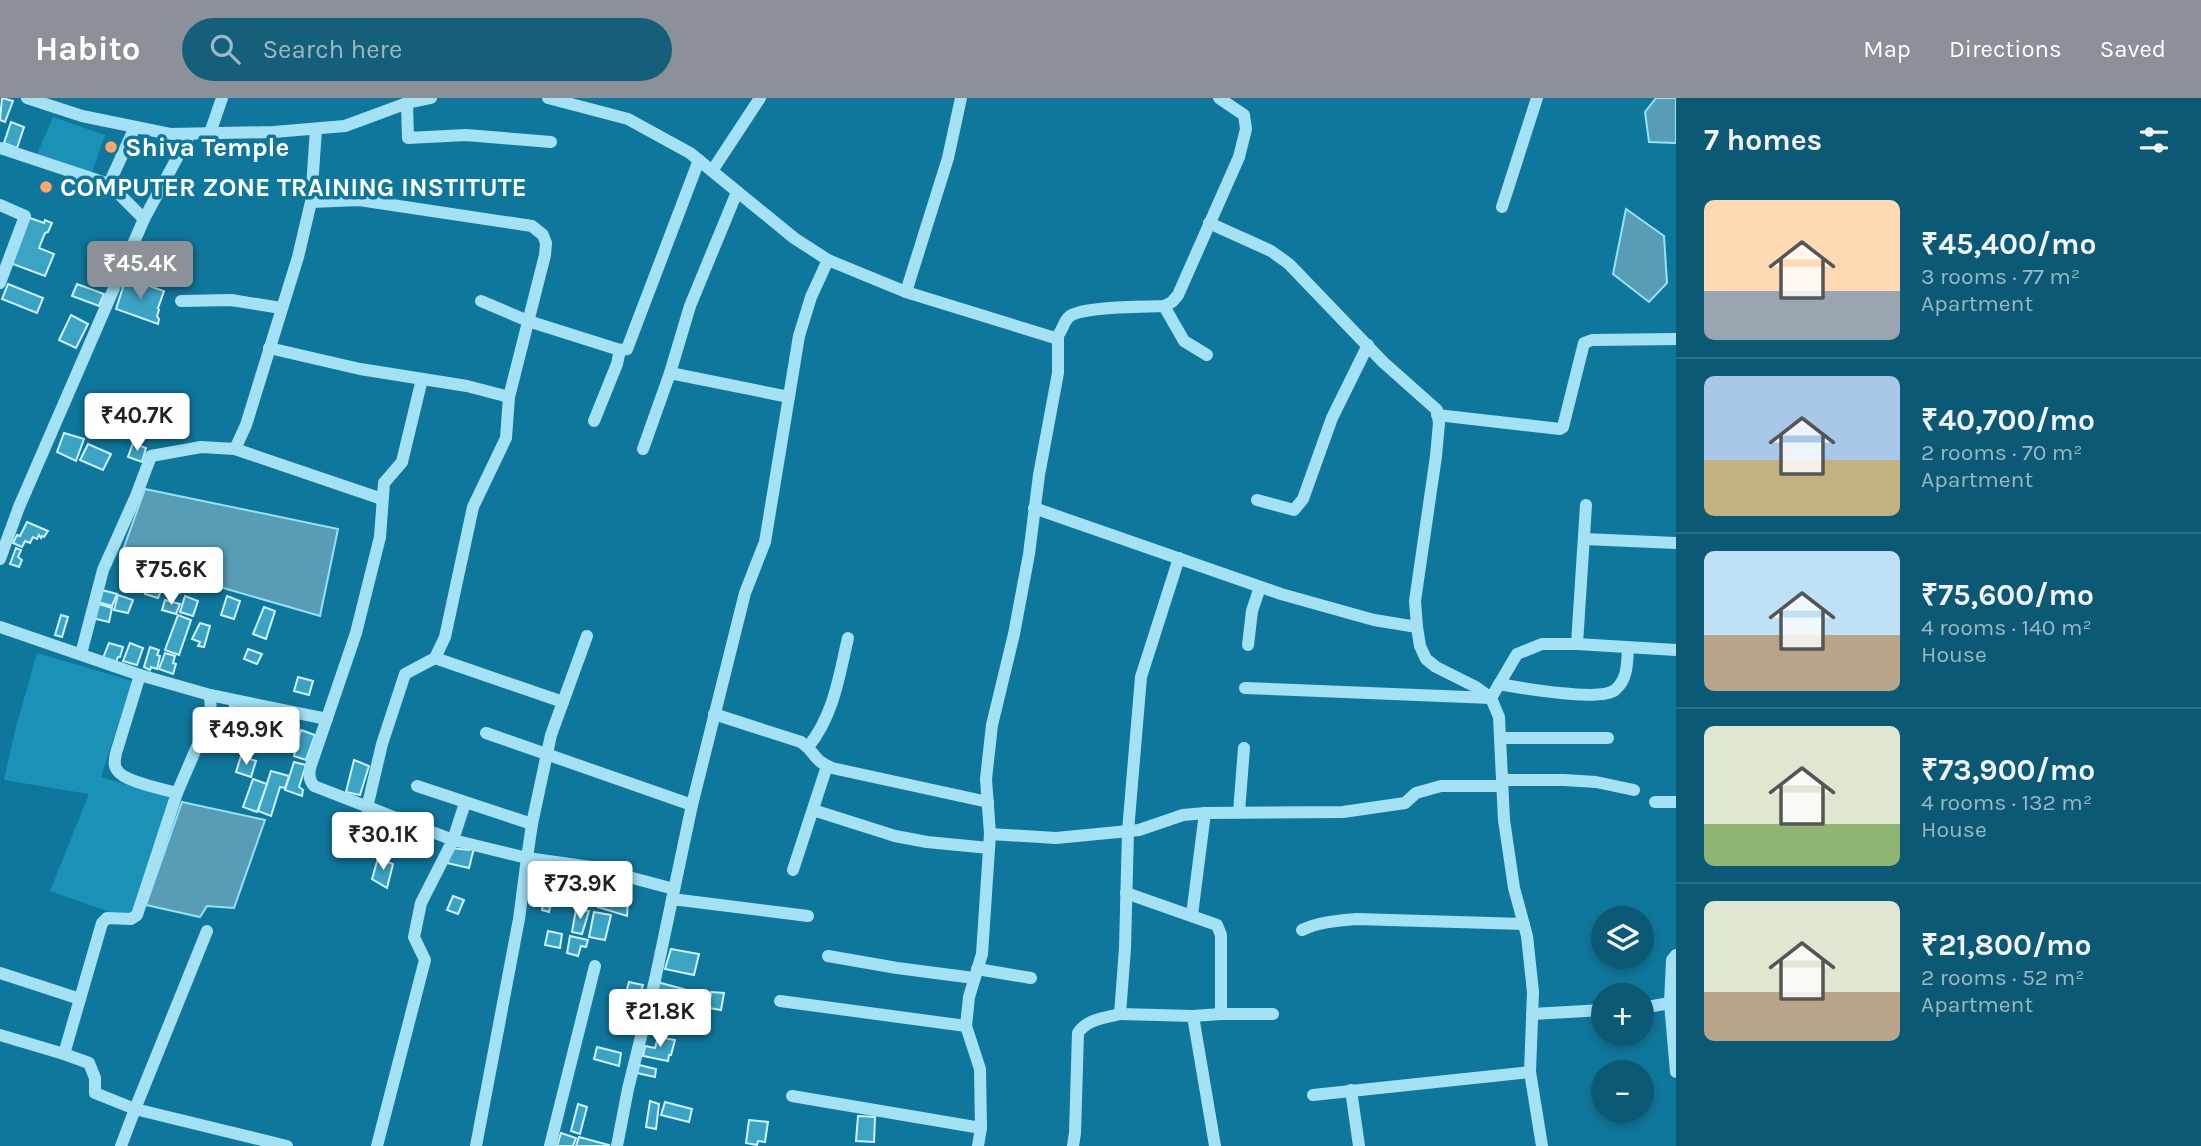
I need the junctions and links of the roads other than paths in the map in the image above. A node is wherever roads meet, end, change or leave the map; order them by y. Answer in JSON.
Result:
{"nodes":[{"id":1,"x":27,"y":98,"type":"edge"},
{"id":2,"x":222,"y":98,"type":"edge"},
{"id":3,"x":431,"y":98,"type":"edge"},
{"id":4,"x":548,"y":98,"type":"edge"},
{"id":5,"x":760,"y":98,"type":"edge"},
{"id":6,"x":961,"y":98,"type":"edge"},
{"id":7,"x":1219,"y":98,"type":"edge"},
{"id":8,"x":1537,"y":98,"type":"edge"},
{"id":9,"x":407,"y":103,"type":"junction"},
{"id":10,"x":135,"y":127,"type":"junction"},
{"id":11,"x":316,"y":129,"type":"junction"},
{"id":12,"x":210,"y":133,"type":"junction"},
{"id":13,"x":190,"y":134,"type":"junction"},
{"id":14,"x":551,"y":142,"type":"dead end"},
{"id":15,"x":0,"y":148,"type":"edge"},
{"id":16,"x":699,"y":160,"type":"junction"},
{"id":17,"x":712,"y":171,"type":"junction"},
{"id":18,"x":109,"y":184,"type":"junction"},
{"id":19,"x":737,"y":192,"type":"junction"},
{"id":20,"x":311,"y":202,"type":"junction"},
{"id":21,"x":0,"y":205,"type":"edge"},
{"id":22,"x":1502,"y":208,"type":"dead end"},
{"id":23,"x":144,"y":219,"type":"junction"},
{"id":24,"x":1209,"y":223,"type":"junction"},
{"id":25,"x":828,"y":260,"type":"junction"},
{"id":26,"x":0,"y":283,"type":"edge"},
{"id":27,"x":906,"y":292,"type":"junction"},
{"id":28,"x":181,"y":301,"type":"dead end"},
{"id":29,"x":481,"y":301,"type":"dead end"},
{"id":30,"x":1164,"y":306,"type":"junction"},
{"id":31,"x":281,"y":308,"type":"junction"},
{"id":32,"x":528,"y":321,"type":"junction"},
{"id":33,"x":1058,"y":338,"type":"junction"},
{"id":34,"x":1676,"y":339,"type":"edge"},
{"id":35,"x":1368,"y":345,"type":"junction"},
{"id":36,"x":269,"y":348,"type":"junction"},
{"id":37,"x":620,"y":350,"type":"junction"},
{"id":38,"x":1207,"y":355,"type":"dead end"},
{"id":39,"x":670,"y":373,"type":"junction"},
{"id":40,"x":422,"y":379,"type":"junction"},
{"id":41,"x":509,"y":397,"type":"junction"},
{"id":42,"x":789,"y":397,"type":"junction"},
{"id":43,"x":1437,"y":415,"type":"junction"},
{"id":44,"x":594,"y":421,"type":"dead end"},
{"id":45,"x":236,"y":449,"type":"junction"},
{"id":46,"x":643,"y":449,"type":"dead end"},
{"id":47,"x":382,"y":499,"type":"junction"},
{"id":48,"x":1257,"y":500,"type":"dead end"},
{"id":49,"x":1586,"y":505,"type":"dead end"},
{"id":50,"x":1034,"y":508,"type":"junction"},
{"id":51,"x":1584,"y":540,"type":"junction"},
{"id":52,"x":1676,"y":543,"type":"edge"},
{"id":53,"x":1179,"y":558,"type":"junction"},
{"id":54,"x":0,"y":559,"type":"edge"},
{"id":55,"x":1260,"y":586,"type":"junction"},
{"id":56,"x":0,"y":627,"type":"edge"},
{"id":57,"x":1417,"y":627,"type":"junction"},
{"id":58,"x":587,"y":636,"type":"dead end"},
{"id":59,"x":848,"y":638,"type":"dead end"},
{"id":60,"x":1577,"y":644,"type":"junction"},
{"id":61,"x":1248,"y":645,"type":"dead end"},
{"id":62,"x":1628,"y":648,"type":"junction"},
{"id":63,"x":1676,"y":650,"type":"edge"},
{"id":64,"x":81,"y":654,"type":"junction"},
{"id":65,"x":435,"y":658,"type":"junction"},
{"id":66,"x":140,"y":675,"type":"junction"},
{"id":67,"x":1499,"y":684,"type":"junction"},
{"id":68,"x":1245,"y":688,"type":"dead end"},
{"id":69,"x":210,"y":695,"type":"junction"},
{"id":70,"x":1491,"y":698,"type":"junction"},
{"id":71,"x":563,"y":702,"type":"junction"},
{"id":72,"x":714,"y":714,"type":"junction"},
{"id":73,"x":327,"y":719,"type":"junction"},
{"id":74,"x":486,"y":733,"type":"dead end"},
{"id":75,"x":1500,"y":738,"type":"junction"},
{"id":76,"x":1608,"y":738,"type":"dead end"},
{"id":77,"x":808,"y":747,"type":"junction"},
{"id":78,"x":1244,"y":748,"type":"dead end"},
{"id":79,"x":547,"y":754,"type":"junction"},
{"id":80,"x":827,"y":766,"type":"junction"},
{"id":81,"x":1502,"y":783,"type":"junction"},
{"id":82,"x":417,"y":786,"type":"dead end"},
{"id":83,"x":1634,"y":790,"type":"dead end"},
{"id":84,"x":177,"y":793,"type":"junction"},
{"id":85,"x":988,"y":802,"type":"junction"},
{"id":86,"x":1655,"y":802,"type":"dead end"},
{"id":87,"x":1676,"y":802,"type":"edge"},
{"id":88,"x":465,"y":803,"type":"junction"},
{"id":89,"x":692,"y":805,"type":"junction"},
{"id":90,"x":367,"y":808,"type":"junction"},
{"id":91,"x":813,"y":810,"type":"junction"},
{"id":92,"x":1238,"y":812,"type":"junction"},
{"id":93,"x":1205,"y":813,"type":"junction"},
{"id":94,"x":532,"y":824,"type":"junction"},
{"id":95,"x":1128,"y":831,"type":"junction"},
{"id":96,"x":990,"y":834,"type":"junction"},
{"id":97,"x":453,"y":840,"type":"junction"},
{"id":98,"x":989,"y":848,"type":"junction"},
{"id":99,"x":527,"y":858,"type":"junction"},
{"id":100,"x":793,"y":870,"type":"dead end"},
{"id":101,"x":1126,"y":893,"type":"junction"},
{"id":102,"x":673,"y":894,"type":"junction"},
{"id":103,"x":1192,"y":915,"type":"junction"},
{"id":104,"x":808,"y":916,"type":"dead end"},
{"id":105,"x":1524,"y":924,"type":"junction"},
{"id":106,"x":1302,"y":930,"type":"dead end"},
{"id":107,"x":207,"y":931,"type":"dead end"},
{"id":108,"x":1676,"y":955,"type":"edge"},
{"id":109,"x":828,"y":956,"type":"dead end"},
{"id":110,"x":595,"y":965,"type":"dead end"},
{"id":111,"x":0,"y":973,"type":"edge"},
{"id":112,"x":976,"y":974,"type":"junction"},
{"id":113,"x":1031,"y":978,"type":"dead end"},
{"id":114,"x":80,"y":999,"type":"junction"},
{"id":115,"x":780,"y":1001,"type":"dead end"},
{"id":116,"x":1670,"y":1003,"type":"junction"},
{"id":117,"x":1654,"y":1006,"type":"edge"},
{"id":118,"x":1591,"y":1011,"type":"edge"},
{"id":119,"x":1120,"y":1014,"type":"junction"},
{"id":120,"x":1221,"y":1014,"type":"junction"},
{"id":121,"x":1272,"y":1014,"type":"dead end"},
{"id":122,"x":1532,"y":1014,"type":"junction"},
{"id":123,"x":1193,"y":1016,"type":"junction"},
{"id":124,"x":966,"y":1026,"type":"junction"},
{"id":125,"x":0,"y":1035,"type":"edge"},
{"id":126,"x":64,"y":1054,"type":"junction"},
{"id":127,"x":1530,"y":1072,"type":"junction"},
{"id":128,"x":1676,"y":1072,"type":"edge"},
{"id":129,"x":1351,"y":1090,"type":"junction"},
{"id":130,"x":1313,"y":1095,"type":"dead end"},
{"id":131,"x":792,"y":1096,"type":"dead end"},
{"id":132,"x":135,"y":1108,"type":"junction"},
{"id":133,"x":981,"y":1128,"type":"junction"},
{"id":134,"x":266,"y":1144,"type":"edge"},
{"id":135,"x":121,"y":1146,"type":"edge"},
{"id":136,"x":287,"y":1146,"type":"edge"},
{"id":137,"x":377,"y":1146,"type":"edge"},
{"id":138,"x":476,"y":1146,"type":"edge"},
{"id":139,"x":550,"y":1146,"type":"edge"},
{"id":140,"x":617,"y":1146,"type":"edge"},
{"id":141,"x":978,"y":1146,"type":"edge"},
{"id":142,"x":1073,"y":1146,"type":"edge"},
{"id":143,"x":1215,"y":1146,"type":"edge"},
{"id":144,"x":1359,"y":1146,"type":"edge"},
{"id":145,"x":1542,"y":1146,"type":"edge"}],
"edges":[{"from":1,"to":10,"type":"street"},
{"from":2,"to":12,"type":"street"},
{"from":3,"to":9,"type":"street"},
{"from":4,"to":16,"type":"street"},
{"from":5,"to":17,"type":"street"},
{"from":6,"to":27,"type":"street"},
{"from":7,"to":24,"type":"street"},
{"from":8,"to":22,"type":"street"},
{"from":9,"to":11,"type":"street"},
{"from":9,"to":14,"type":"street"},
{"from":10,"to":13,"type":"street"},
{"from":10,"to":18,"type":"street"},
{"from":11,"to":12,"type":"street"},
{"from":11,"to":20,"type":"street"},
{"from":12,"to":13,"type":"street"},
{"from":13,"to":23,"type":"street"},
{"from":15,"to":18,"type":"street"},
{"from":16,"to":17,"type":"street"},
{"from":16,"to":37,"type":"street"},
{"from":17,"to":19,"type":"street"},
{"from":18,"to":23,"type":"street"},
{"from":19,"to":25,"type":"street"},
{"from":19,"to":39,"type":"street"},
{"from":20,"to":31,"type":"street"},
{"from":20,"to":32,"type":"street"},
{"from":21,"to":26,"type":"street"},
{"from":23,"to":54,"type":"street"},
{"from":24,"to":30,"type":"street"},
{"from":24,"to":35,"type":"street"},
{"from":25,"to":27,"type":"street"},
{"from":25,"to":42,"type":"street"},
{"from":27,"to":33,"type":"street"},
{"from":28,"to":31,"type":"street"},
{"from":29,"to":32,"type":"street"},
{"from":30,"to":33,"type":"street"},
{"from":30,"to":38,"type":"street"},
{"from":31,"to":36,"type":"street"},
{"from":32,"to":37,"type":"street"},
{"from":32,"to":41,"type":"street"},
{"from":33,"to":50,"type":"street"},
{"from":34,"to":43,"type":"street"},
{"from":35,"to":43,"type":"street"},
{"from":35,"to":48,"type":"street"},
{"from":36,"to":40,"type":"street"},
{"from":36,"to":45,"type":"street"},
{"from":37,"to":44,"type":"street"},
{"from":39,"to":42,"type":"street"},
{"from":39,"to":46,"type":"street"},
{"from":40,"to":41,"type":"street"},
{"from":40,"to":47,"type":"street"},
{"from":41,"to":65,"type":"street"},
{"from":42,"to":72,"type":"street"},
{"from":43,"to":57,"type":"street"},
{"from":45,"to":47,"type":"street"},
{"from":45,"to":64,"type":"street"},
{"from":47,"to":73,"type":"street"},
{"from":49,"to":51,"type":"street"},
{"from":50,"to":53,"type":"street"},
{"from":50,"to":85,"type":"street"},
{"from":51,"to":52,"type":"street"},
{"from":51,"to":60,"type":"street"},
{"from":53,"to":55,"type":"street"},
{"from":53,"to":95,"type":"street"},
{"from":55,"to":57,"type":"street"},
{"from":55,"to":61,"type":"street"},
{"from":56,"to":64,"type":"street"},
{"from":57,"to":70,"type":"street"},
{"from":58,"to":71,"type":"street"},
{"from":59,"to":77,"type":"street"},
{"from":60,"to":62,"type":"street"},
{"from":60,"to":67,"type":"street"},
{"from":62,"to":63,"type":"street"},
{"from":62,"to":67,"type":"street"},
{"from":64,"to":66,"type":"street"},
{"from":65,"to":71,"type":"street"},
{"from":65,"to":90,"type":"street"},
{"from":66,"to":69,"type":"street"},
{"from":66,"to":84,"type":"street"},
{"from":67,"to":70,"type":"street"},
{"from":68,"to":70,"type":"street"},
{"from":69,"to":73,"type":"street"},
{"from":69,"to":84,"type":"street"},
{"from":70,"to":75,"type":"street"},
{"from":71,"to":79,"type":"street"},
{"from":72,"to":77,"type":"street"},
{"from":72,"to":89,"type":"street"},
{"from":73,"to":90,"type":"street"},
{"from":74,"to":79,"type":"street"},
{"from":75,"to":76,"type":"street"},
{"from":75,"to":81,"type":"street"},
{"from":77,"to":80,"type":"street"},
{"from":78,"to":92,"type":"street"},
{"from":79,"to":89,"type":"street"},
{"from":79,"to":94,"type":"street"},
{"from":80,"to":85,"type":"street"},
{"from":80,"to":91,"type":"street"},
{"from":81,"to":83,"type":"street"},
{"from":81,"to":92,"type":"street"},
{"from":81,"to":105,"type":"street"},
{"from":82,"to":88,"type":"street"},
{"from":84,"to":114,"type":"street"},
{"from":85,"to":96,"type":"street"},
{"from":86,"to":87,"type":"street"},
{"from":88,"to":94,"type":"street"},
{"from":88,"to":97,"type":"street"},
{"from":89,"to":102,"type":"street"},
{"from":90,"to":97,"type":"street"},
{"from":91,"to":98,"type":"street"},
{"from":91,"to":100,"type":"street"},
{"from":92,"to":93,"type":"street"},
{"from":93,"to":95,"type":"street"},
{"from":93,"to":103,"type":"street"},
{"from":94,"to":99,"type":"street"},
{"from":95,"to":96,"type":"street"},
{"from":95,"to":101,"type":"street"},
{"from":96,"to":98,"type":"street"},
{"from":97,"to":99,"type":"street"},
{"from":97,"to":137,"type":"street"},
{"from":98,"to":112,"type":"street"},
{"from":99,"to":102,"type":"street"},
{"from":99,"to":138,"type":"street"},
{"from":101,"to":103,"type":"street"},
{"from":101,"to":119,"type":"street"},
{"from":102,"to":104,"type":"street"},
{"from":102,"to":140,"type":"street"},
{"from":103,"to":120,"type":"street"},
{"from":105,"to":106,"type":"street"},
{"from":105,"to":122,"type":"street"},
{"from":107,"to":132,"type":"street"},
{"from":108,"to":116,"type":"street"},
{"from":109,"to":112,"type":"street"},
{"from":110,"to":139,"type":"street"},
{"from":111,"to":114,"type":"street"},
{"from":112,"to":113,"type":"street"},
{"from":112,"to":124,"type":"street"},
{"from":114,"to":126,"type":"street"},
{"from":115,"to":124,"type":"street"},
{"from":116,"to":117,"type":"street"},
{"from":116,"to":128,"type":"street"},
{"from":118,"to":122,"type":"street"},
{"from":119,"to":123,"type":"street"},
{"from":119,"to":142,"type":"street"},
{"from":120,"to":121,"type":"street"},
{"from":120,"to":123,"type":"street"},
{"from":122,"to":127,"type":"street"},
{"from":123,"to":143,"type":"street"},
{"from":124,"to":133,"type":"street"},
{"from":125,"to":126,"type":"street"},
{"from":126,"to":132,"type":"street"},
{"from":127,"to":129,"type":"street"},
{"from":127,"to":145,"type":"street"},
{"from":129,"to":130,"type":"street"},
{"from":129,"to":144,"type":"street"},
{"from":131,"to":133,"type":"street"},
{"from":132,"to":134,"type":"street"},
{"from":132,"to":135,"type":"street"},
{"from":133,"to":141,"type":"street"},
{"from":134,"to":136,"type":"street"}]}
